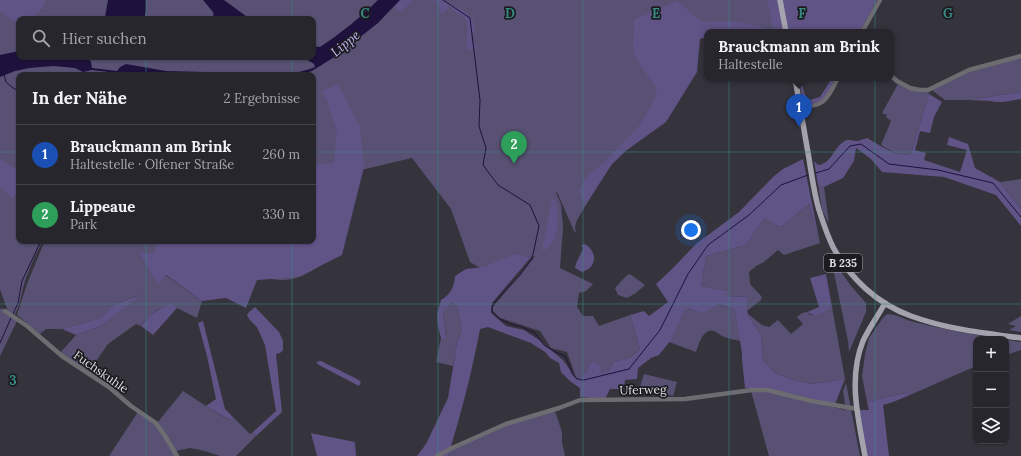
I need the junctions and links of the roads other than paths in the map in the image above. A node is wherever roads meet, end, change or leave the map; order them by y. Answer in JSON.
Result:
{"nodes":[{"id":1,"x":780,"y":0,"type":"edge"},
{"id":2,"x":880,"y":0,"type":"edge"},
{"id":3,"x":785,"y":29,"type":"edge"},
{"id":4,"x":864,"y":29,"type":"edge"},
{"id":5,"x":1021,"y":56,"type":"edge"},
{"id":6,"x":894,"y":78,"type":"edge"},
{"id":7,"x":796,"y":81,"type":"edge"},
{"id":8,"x":836,"y":81,"type":"edge"},
{"id":9,"x":801,"y":108,"type":"junction"},
{"id":10,"x":885,"y":303,"type":"junction"},
{"id":11,"x":5,"y":311,"type":"dead end"},
{"id":12,"x":1021,"y":338,"type":"edge"},
{"id":13,"x":857,"y":410,"type":"junction"},
{"id":14,"x":177,"y":456,"type":"edge"},
{"id":15,"x":437,"y":456,"type":"edge"},
{"id":16,"x":865,"y":456,"type":"edge"}],
"edges":[{"from":1,"to":3,"type":"main road"},
{"from":2,"to":4,"type":"street"},
{"from":5,"to":6,"type":"street"},
{"from":7,"to":9,"type":"main road","number":"B 235"},
{"from":8,"to":9,"type":"street"},
{"from":9,"to":10,"type":"main road","number":"B 235"},
{"from":10,"to":12,"type":"main road"},
{"from":10,"to":13,"type":"main road"},
{"from":11,"to":14,"type":"street","name":"Fuchskuhle"},
{"from":13,"to":15,"type":"street","name":"Uferweg"},
{"from":13,"to":16,"type":"main road"}]}
